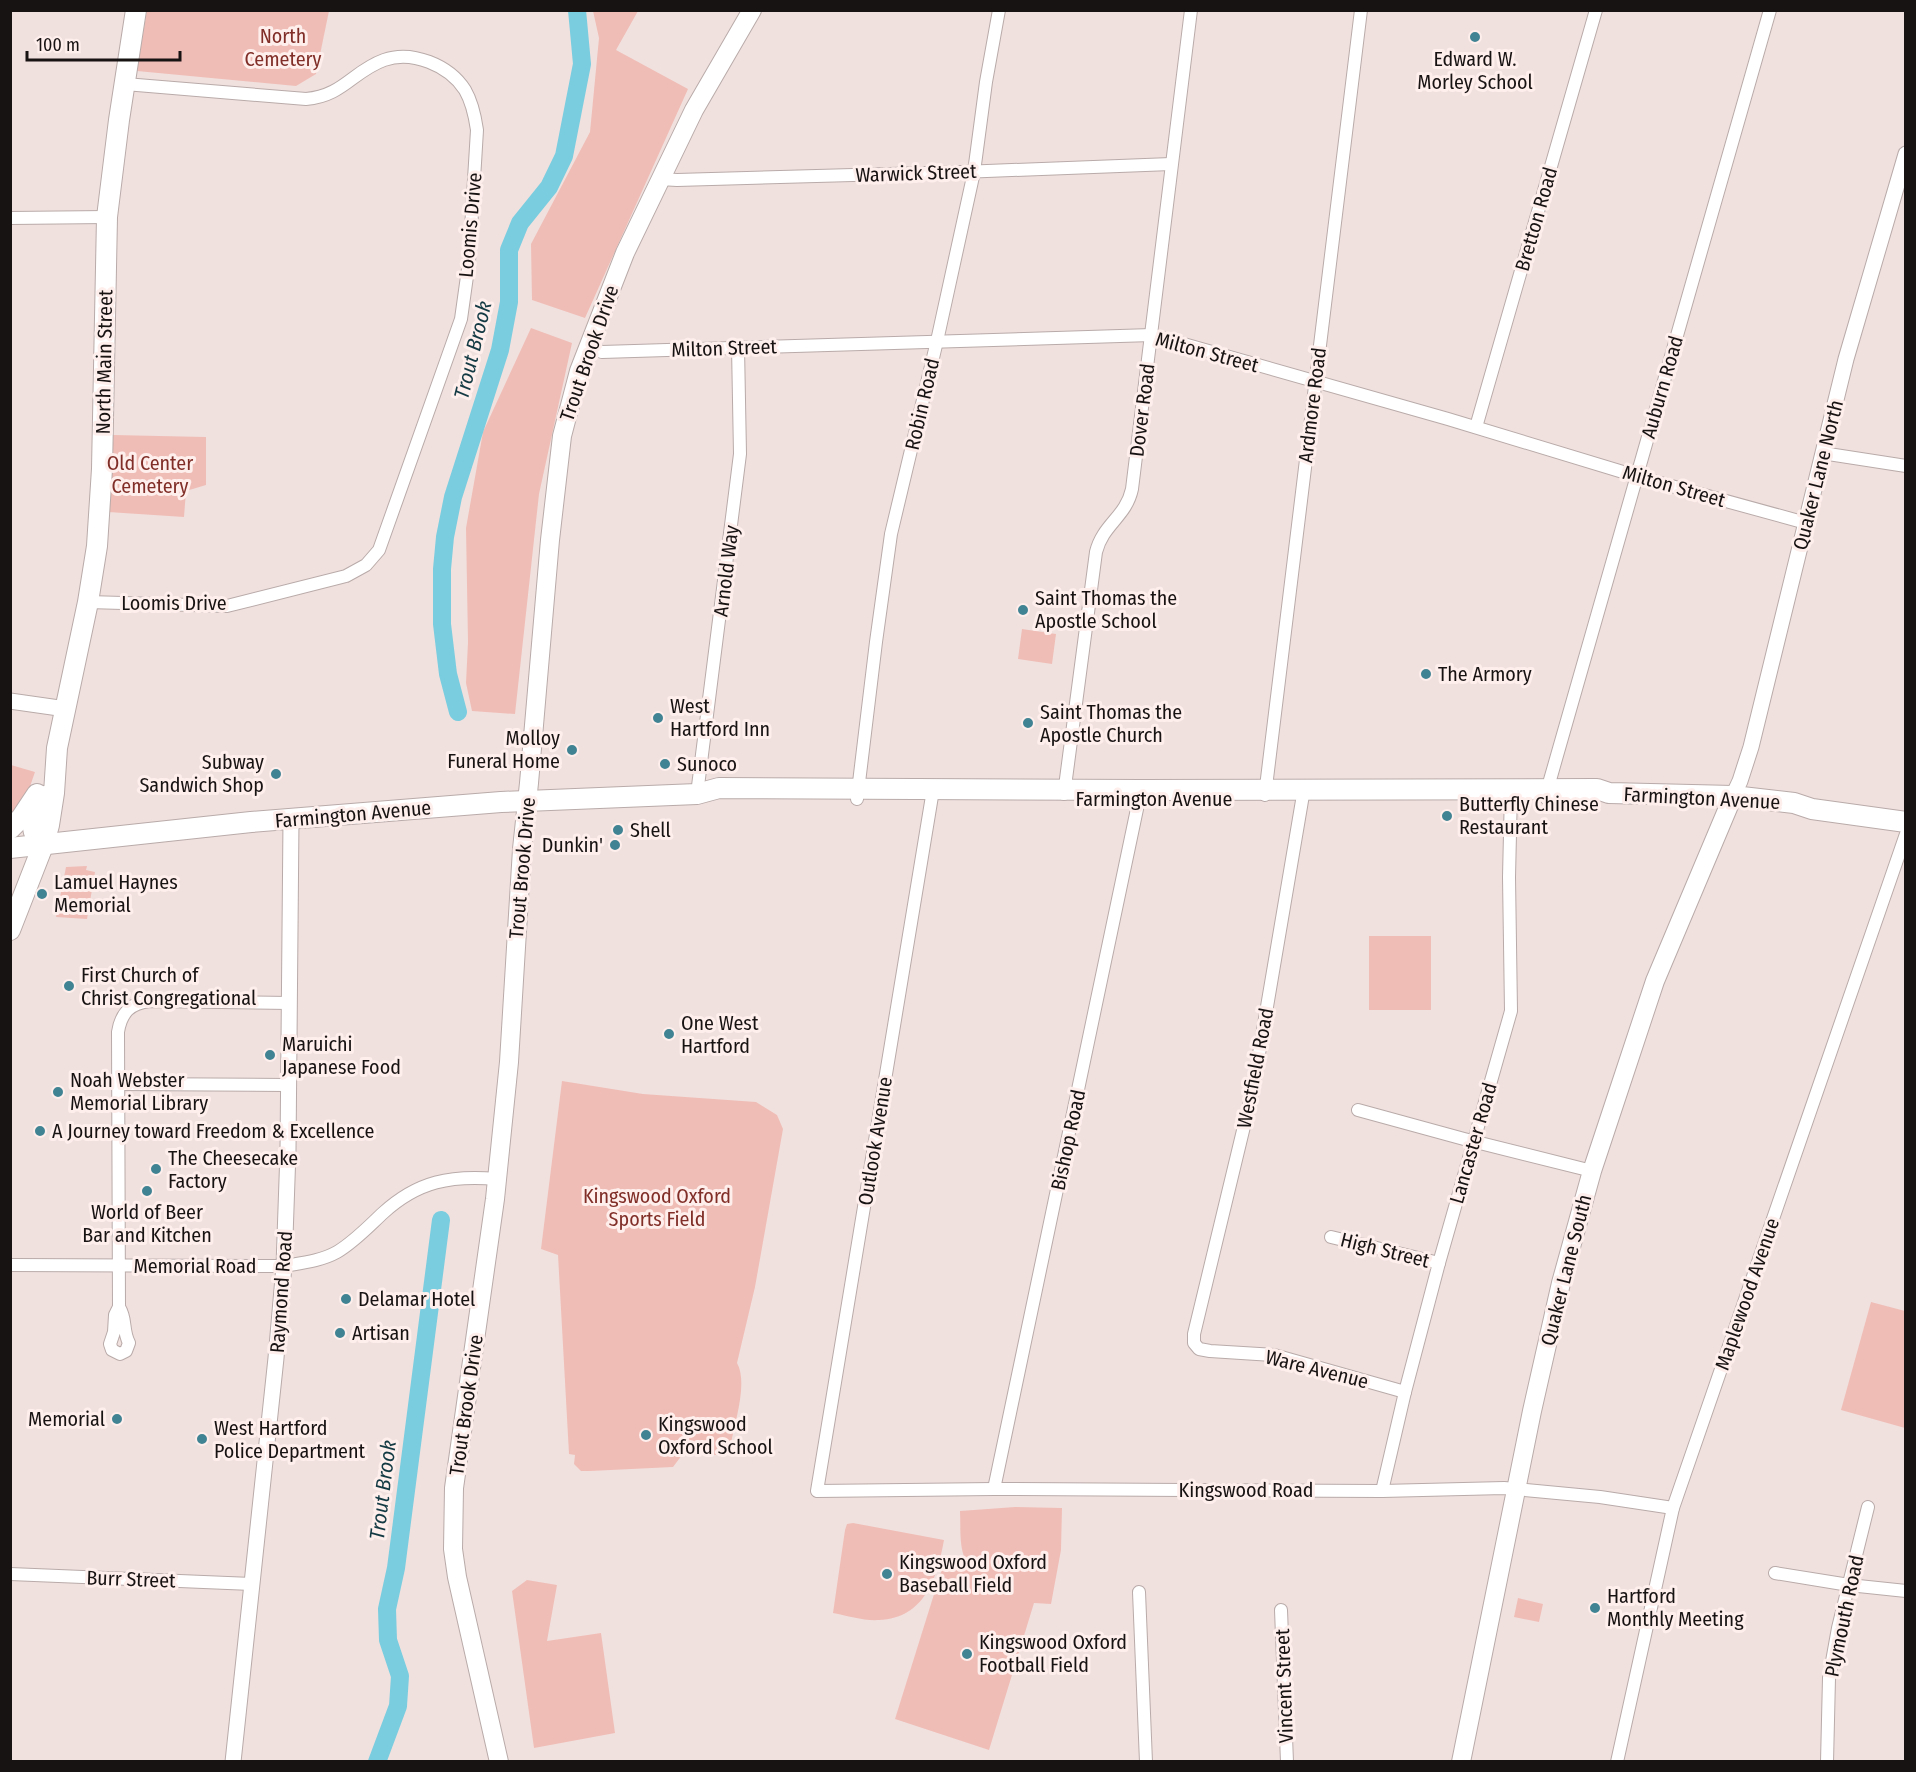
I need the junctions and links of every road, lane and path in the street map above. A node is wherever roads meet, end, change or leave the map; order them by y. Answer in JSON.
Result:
{"nodes":[{"id":1,"x":136,"y":10,"type":"edge"},
{"id":2,"x":752,"y":10,"type":"edge"},
{"id":3,"x":999,"y":10,"type":"edge"},
{"id":4,"x":1191,"y":10,"type":"edge"},
{"id":5,"x":1361,"y":10,"type":"edge"},
{"id":6,"x":1596,"y":10,"type":"edge"},
{"id":7,"x":1770,"y":10,"type":"edge"},
{"id":8,"x":125,"y":84,"type":"junction"},
{"id":9,"x":1905,"y":154,"type":"edge"},
{"id":10,"x":1171,"y":164,"type":"junction"},
{"id":11,"x":974,"y":172,"type":"junction"},
{"id":12,"x":660,"y":179,"type":"junction"},
{"id":13,"x":107,"y":217,"type":"junction"},
{"id":14,"x":10,"y":218,"type":"edge"},
{"id":15,"x":1152,"y":335,"type":"junction"},
{"id":16,"x":937,"y":341,"type":"junction"},
{"id":17,"x":588,"y":347,"type":"junction"},
{"id":18,"x":738,"y":347,"type":"junction"},
{"id":19,"x":1314,"y":382,"type":"junction"},
{"id":20,"x":1476,"y":427,"type":"junction"},
{"id":21,"x":1822,"y":453,"type":"junction"},
{"id":22,"x":1905,"y":466,"type":"edge"},
{"id":23,"x":1637,"y":476,"type":"junction"},
{"id":24,"x":1806,"y":523,"type":"junction"},
{"id":25,"x":88,"y":602,"type":"junction"},
{"id":26,"x":10,"y":701,"type":"edge"},
{"id":27,"x":66,"y":709,"type":"junction"},
{"id":28,"x":57,"y":748,"type":"junction"},
{"id":29,"x":698,"y":794,"type":"junction"},
{"id":30,"x":858,"y":794,"type":"junction"},
{"id":31,"x":932,"y":794,"type":"junction"},
{"id":32,"x":1064,"y":794,"type":"junction"},
{"id":33,"x":1141,"y":794,"type":"junction"},
{"id":34,"x":1265,"y":794,"type":"junction"},
{"id":35,"x":1304,"y":794,"type":"junction"},
{"id":36,"x":1511,"y":794,"type":"junction"},
{"id":37,"x":1548,"y":794,"type":"junction"},
{"id":38,"x":1733,"y":796,"type":"junction"},
{"id":39,"x":527,"y":800,"type":"junction"},
{"id":40,"x":1794,"y":803,"type":"junction"},
{"id":41,"x":1905,"y":812,"type":"edge"},
{"id":42,"x":291,"y":820,"type":"junction"},
{"id":43,"x":1905,"y":822,"type":"edge"},
{"id":44,"x":10,"y":829,"type":"edge"},
{"id":45,"x":1905,"y":834,"type":"edge"},
{"id":46,"x":44,"y":843,"type":"junction"},
{"id":47,"x":10,"y":848,"type":"edge"},
{"id":48,"x":10,"y":930,"type":"edge"},
{"id":49,"x":290,"y":1003,"type":"junction"},
{"id":50,"x":119,"y":1084,"type":"junction"},
{"id":51,"x":287,"y":1085,"type":"junction"},
{"id":52,"x":1358,"y":1110,"type":"dead end"},
{"id":53,"x":1474,"y":1142,"type":"junction"},
{"id":54,"x":1592,"y":1171,"type":"junction"},
{"id":55,"x":497,"y":1179,"type":"junction"},
{"id":56,"x":1331,"y":1237,"type":"dead end"},
{"id":57,"x":1439,"y":1263,"type":"junction"},
{"id":58,"x":10,"y":1265,"type":"edge"},
{"id":59,"x":120,"y":1266,"type":"junction"},
{"id":60,"x":284,"y":1266,"type":"junction"},
{"id":61,"x":119,"y":1307,"type":"dead end"},
{"id":62,"x":1194,"y":1343,"type":"joint"},
{"id":63,"x":1405,"y":1392,"type":"junction"},
{"id":64,"x":1517,"y":1488,"type":"junction"},
{"id":65,"x":994,"y":1489,"type":"junction"},
{"id":66,"x":817,"y":1491,"type":"joint"},
{"id":67,"x":1382,"y":1491,"type":"junction"},
{"id":68,"x":1868,"y":1507,"type":"dead end"},
{"id":69,"x":1674,"y":1508,"type":"junction"},
{"id":70,"x":1775,"y":1573,"type":"dead end"},
{"id":71,"x":10,"y":1574,"type":"edge"},
{"id":72,"x":252,"y":1584,"type":"junction"},
{"id":73,"x":1849,"y":1585,"type":"junction"},
{"id":74,"x":1139,"y":1592,"type":"dead end"},
{"id":75,"x":1905,"y":1592,"type":"edge"},
{"id":76,"x":1281,"y":1610,"type":"dead end"},
{"id":77,"x":233,"y":1761,"type":"edge"},
{"id":78,"x":499,"y":1761,"type":"edge"},
{"id":79,"x":1146,"y":1761,"type":"edge"},
{"id":80,"x":1287,"y":1761,"type":"edge"},
{"id":81,"x":1461,"y":1761,"type":"edge"},
{"id":82,"x":1617,"y":1761,"type":"edge"},
{"id":83,"x":1827,"y":1761,"type":"edge"}],
"edges":[{"from":1,"to":8,"type":"main road","name":"North Main Street"},
{"from":2,"to":12,"type":"main road","name":"Trout Brook Drive"},
{"from":3,"to":11,"type":"street","name":"Robin Road"},
{"from":4,"to":10,"type":"street","name":"Dover Road"},
{"from":5,"to":19,"type":"street","name":"Ardmore Road"},
{"from":6,"to":20,"type":"street","name":"Bretton Road"},
{"from":7,"to":23,"type":"street","name":"Auburn Road"},
{"from":8,"to":13,"type":"main road","name":"North Main Street"},
{"from":8,"to":25,"type":"street","name":"Loomis Drive"},
{"from":9,"to":21,"type":"street","name":"Quaker Lane North"},
{"from":10,"to":11,"type":"street","name":"Warwick Street"},
{"from":10,"to":15,"type":"street","name":"Dover Road"},
{"from":11,"to":12,"type":"street","name":"Warwick Street"},
{"from":11,"to":16,"type":"street","name":"Robin Road"},
{"from":12,"to":17,"type":"main road","name":"Trout Brook Drive"},
{"from":13,"to":14,"type":"street"},
{"from":13,"to":25,"type":"main road","name":"North Main Street"},
{"from":15,"to":16,"type":"street","name":"Milton Street"},
{"from":15,"to":19,"type":"street","name":"Milton Street"},
{"from":15,"to":32,"type":"street","name":"Dover Road"},
{"from":16,"to":18,"type":"street","name":"Milton Street"},
{"from":16,"to":30,"type":"street","name":"Robin Road"},
{"from":17,"to":18,"type":"street","name":"Milton Street"},
{"from":17,"to":39,"type":"main road","name":"Trout Brook Drive"},
{"from":18,"to":29,"type":"street","name":"Arnold Way"},
{"from":19,"to":20,"type":"street","name":"Milton Street"},
{"from":19,"to":34,"type":"street","name":"Ardmore Road"},
{"from":20,"to":23,"type":"street","name":"Milton Street"},
{"from":21,"to":22,"type":"street"},
{"from":21,"to":24,"type":"street","name":"Quaker Lane North"},
{"from":23,"to":24,"type":"street","name":"Milton Street"},
{"from":23,"to":37,"type":"street","name":"Auburn Road"},
{"from":24,"to":38,"type":"street","name":"Quaker Lane North"},
{"from":25,"to":27,"type":"main road","name":"North Main Street"},
{"from":26,"to":27,"type":"street"},
{"from":27,"to":28,"type":"main road","name":"North Main Street"},
{"from":28,"to":44,"type":"main road","name":"North Main Street"},
{"from":28,"to":46,"type":"main road","name":"North Main Street"},
{"from":29,"to":30,"type":"main road","name":"Farmington Avenue"},
{"from":29,"to":39,"type":"main road","name":"Farmington Avenue"},
{"from":30,"to":31,"type":"main road","name":"Farmington Avenue"},
{"from":31,"to":32,"type":"main road","name":"Farmington Avenue"},
{"from":31,"to":66,"type":"street","name":"Outlook Avenue"},
{"from":32,"to":33,"type":"main road","name":"Farmington Avenue"},
{"from":33,"to":34,"type":"main road","name":"Farmington Avenue"},
{"from":33,"to":65,"type":"street","name":"Bishop Road"},
{"from":34,"to":35,"type":"main road","name":"Farmington Avenue"},
{"from":35,"to":36,"type":"main road","name":"Farmington Avenue"},
{"from":35,"to":62,"type":"street","name":"Westfield Road"},
{"from":36,"to":37,"type":"main road","name":"Farmington Avenue"},
{"from":36,"to":53,"type":"street","name":"Lancaster Road"},
{"from":37,"to":38,"type":"main road","name":"Farmington Avenue"},
{"from":38,"to":40,"type":"main road","name":"Farmington Avenue"},
{"from":38,"to":54,"type":"main road","name":"Quaker Lane South"},
{"from":39,"to":42,"type":"main road","name":"Farmington Avenue"},
{"from":39,"to":55,"type":"main road","name":"Trout Brook Drive"},
{"from":40,"to":41,"type":"main road","name":"Farmington Avenue"},
{"from":40,"to":43,"type":"main road","name":"Farmington Avenue"},
{"from":42,"to":46,"type":"main road","name":"Farmington Avenue"},
{"from":42,"to":49,"type":"street","name":"Raymond Road"},
{"from":45,"to":69,"type":"street","name":"Maplewood Avenue"},
{"from":46,"to":47,"type":"main road","name":"Farmington Avenue"},
{"from":46,"to":48,"type":"main road","name":"North Main Street"},
{"from":49,"to":50,"type":"street"},
{"from":49,"to":51,"type":"street","name":"Raymond Road"},
{"from":50,"to":51,"type":"street"},
{"from":50,"to":59,"type":"street"},
{"from":51,"to":60,"type":"street","name":"Raymond Road"},
{"from":52,"to":53,"type":"street"},
{"from":53,"to":54,"type":"street"},
{"from":53,"to":57,"type":"street","name":"Lancaster Road"},
{"from":54,"to":64,"type":"main road","name":"Quaker Lane South"},
{"from":55,"to":60,"type":"street","name":"Memorial Road"},
{"from":55,"to":78,"type":"main road","name":"Trout Brook Drive"},
{"from":56,"to":57,"type":"street","name":"High Street"},
{"from":57,"to":63,"type":"street","name":"Lancaster Road"},
{"from":58,"to":59,"type":"street","name":"Memorial Road"},
{"from":59,"to":60,"type":"street","name":"Memorial Road"},
{"from":59,"to":61,"type":"street"},
{"from":60,"to":72,"type":"street","name":"Raymond Road"},
{"from":62,"to":63,"type":"street","name":"Ware Avenue"},
{"from":63,"to":67,"type":"street","name":"Lancaster Road"},
{"from":64,"to":67,"type":"street","name":"Kingswood Road"},
{"from":64,"to":69,"type":"street","name":"Kingswood Road"},
{"from":64,"to":81,"type":"main road","name":"Quaker Lane South"},
{"from":65,"to":66,"type":"street","name":"Kingswood Road"},
{"from":65,"to":67,"type":"street","name":"Kingswood Road"},
{"from":68,"to":73,"type":"street","name":"Plymouth Road"},
{"from":69,"to":82,"type":"street","name":"Maplewood Avenue"},
{"from":70,"to":73,"type":"street"},
{"from":71,"to":72,"type":"street","name":"Burr Street"},
{"from":72,"to":77,"type":"street","name":"Raymond Road"},
{"from":73,"to":75,"type":"street"},
{"from":73,"to":83,"type":"street","name":"Plymouth Road"},
{"from":74,"to":79,"type":"street"},
{"from":76,"to":80,"type":"street","name":"Vincent Street"}]}
